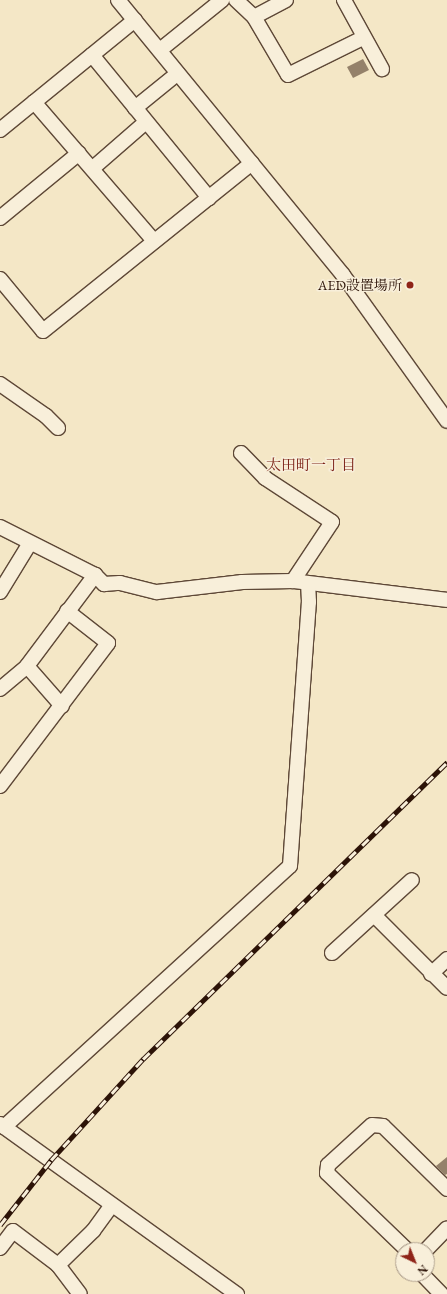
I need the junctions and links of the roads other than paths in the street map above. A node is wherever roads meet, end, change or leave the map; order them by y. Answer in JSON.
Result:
{"nodes":[{"id":1,"x":118,"y":0,"type":"edge"},
{"id":2,"x":222,"y":0,"type":"edge"},
{"id":3,"x":236,"y":0,"type":"edge"},
{"id":4,"x":286,"y":0,"type":"edge"},
{"id":5,"x":344,"y":0,"type":"edge"},
{"id":6,"x":254,"y":17,"type":"junction"},
{"id":7,"x":135,"y":20,"type":"junction"},
{"id":8,"x":363,"y":38,"type":"junction"},
{"id":9,"x":160,"y":50,"type":"junction"},
{"id":10,"x":92,"y":55,"type":"junction"},
{"id":11,"x":382,"y":69,"type":"dead end"},
{"id":12,"x":178,"y":73,"type":"junction"},
{"id":13,"x":34,"y":102,"type":"junction"},
{"id":14,"x":135,"y":108,"type":"junction"},
{"id":15,"x":146,"y":122,"type":"junction"},
{"id":16,"x":0,"y":130,"type":"edge"},
{"id":17,"x":79,"y":153,"type":"junction"},
{"id":18,"x":252,"y":162,"type":"junction"},
{"id":19,"x":93,"y":168,"type":"junction"},
{"id":20,"x":209,"y":198,"type":"junction"},
{"id":21,"x":0,"y":218,"type":"edge"},
{"id":22,"x":154,"y":241,"type":"junction"},
{"id":23,"x":0,"y":279,"type":"edge"},
{"id":24,"x":0,"y":384,"type":"edge"},
{"id":25,"x":447,"y":420,"type":"edge"},
{"id":26,"x":58,"y":428,"type":"dead end"},
{"id":27,"x":241,"y":453,"type":"dead end"},
{"id":28,"x":0,"y":527,"type":"edge"},
{"id":29,"x":30,"y":543,"type":"junction"},
{"id":30,"x":95,"y":575,"type":"junction"},
{"id":31,"x":293,"y":581,"type":"junction"},
{"id":32,"x":2,"y":584,"type":"edge"},
{"id":33,"x":308,"y":585,"type":"junction"},
{"id":34,"x":447,"y":600,"type":"edge"},
{"id":35,"x":67,"y":611,"type":"junction"},
{"id":36,"x":27,"y":666,"type":"junction"},
{"id":37,"x":0,"y":688,"type":"edge"},
{"id":38,"x":62,"y":706,"type":"junction"},
{"id":39,"x":0,"y":786,"type":"edge"},
{"id":40,"x":412,"y":880,"type":"dead end"},
{"id":41,"x":374,"y":915,"type":"junction"},
{"id":42,"x":332,"y":953,"type":"dead end"},
{"id":43,"x":447,"y":959,"type":"edge"},
{"id":44,"x":431,"y":974,"type":"junction"},
{"id":45,"x":447,"y":988,"type":"edge"},
{"id":46,"x":2,"y":1125,"type":"edge"},
{"id":47,"x":447,"y":1189,"type":"edge"},
{"id":48,"x":112,"y":1205,"type":"junction"},
{"id":49,"x":447,"y":1228,"type":"edge"},
{"id":50,"x":399,"y":1242,"type":"edge"},
{"id":51,"x":434,"y":1242,"type":"edge"},
{"id":52,"x":0,"y":1248,"type":"edge"},
{"id":53,"x":58,"y":1265,"type":"junction"},
{"id":54,"x":430,"y":1282,"type":"edge"},
{"id":55,"x":80,"y":1294,"type":"edge"},
{"id":56,"x":237,"y":1294,"type":"edge"},
{"id":57,"x":441,"y":1294,"type":"edge"}],
"edges":[{"from":1,"to":7,"type":"street"},
{"from":2,"to":9,"type":"street"},
{"from":3,"to":6,"type":"street"},
{"from":4,"to":6,"type":"street"},
{"from":5,"to":8,"type":"street"},
{"from":6,"to":8,"type":"street"},
{"from":7,"to":9,"type":"street"},
{"from":7,"to":10,"type":"street"},
{"from":8,"to":11,"type":"street"},
{"from":9,"to":12,"type":"street"},
{"from":10,"to":13,"type":"street"},
{"from":10,"to":14,"type":"street"},
{"from":12,"to":14,"type":"street"},
{"from":12,"to":18,"type":"street"},
{"from":13,"to":16,"type":"street"},
{"from":13,"to":17,"type":"street"},
{"from":14,"to":15,"type":"street"},
{"from":15,"to":19,"type":"street"},
{"from":15,"to":20,"type":"street"},
{"from":17,"to":19,"type":"street"},
{"from":17,"to":21,"type":"street"},
{"from":18,"to":20,"type":"street"},
{"from":18,"to":25,"type":"street"},
{"from":19,"to":22,"type":"street"},
{"from":20,"to":22,"type":"street"},
{"from":22,"to":23,"type":"street"},
{"from":24,"to":26,"type":"street"},
{"from":27,"to":31,"type":"street"},
{"from":28,"to":29,"type":"street"},
{"from":29,"to":30,"type":"street"},
{"from":29,"to":32,"type":"street"},
{"from":30,"to":31,"type":"street"},
{"from":30,"to":35,"type":"street"},
{"from":31,"to":33,"type":"street"},
{"from":33,"to":34,"type":"street"},
{"from":33,"to":46,"type":"street"},
{"from":35,"to":36,"type":"street"},
{"from":35,"to":38,"type":"street"},
{"from":36,"to":37,"type":"street"},
{"from":36,"to":38,"type":"street"},
{"from":38,"to":39,"type":"street"},
{"from":40,"to":41,"type":"street"},
{"from":41,"to":42,"type":"street"},
{"from":41,"to":44,"type":"street"},
{"from":43,"to":44,"type":"street"},
{"from":44,"to":45,"type":"street"},
{"from":46,"to":48,"type":"street"},
{"from":47,"to":50,"type":"street"},
{"from":48,"to":53,"type":"street"},
{"from":48,"to":56,"type":"street"},
{"from":49,"to":51,"type":"street"},
{"from":52,"to":53,"type":"street"},
{"from":53,"to":55,"type":"street"},
{"from":54,"to":57,"type":"street"}]}
